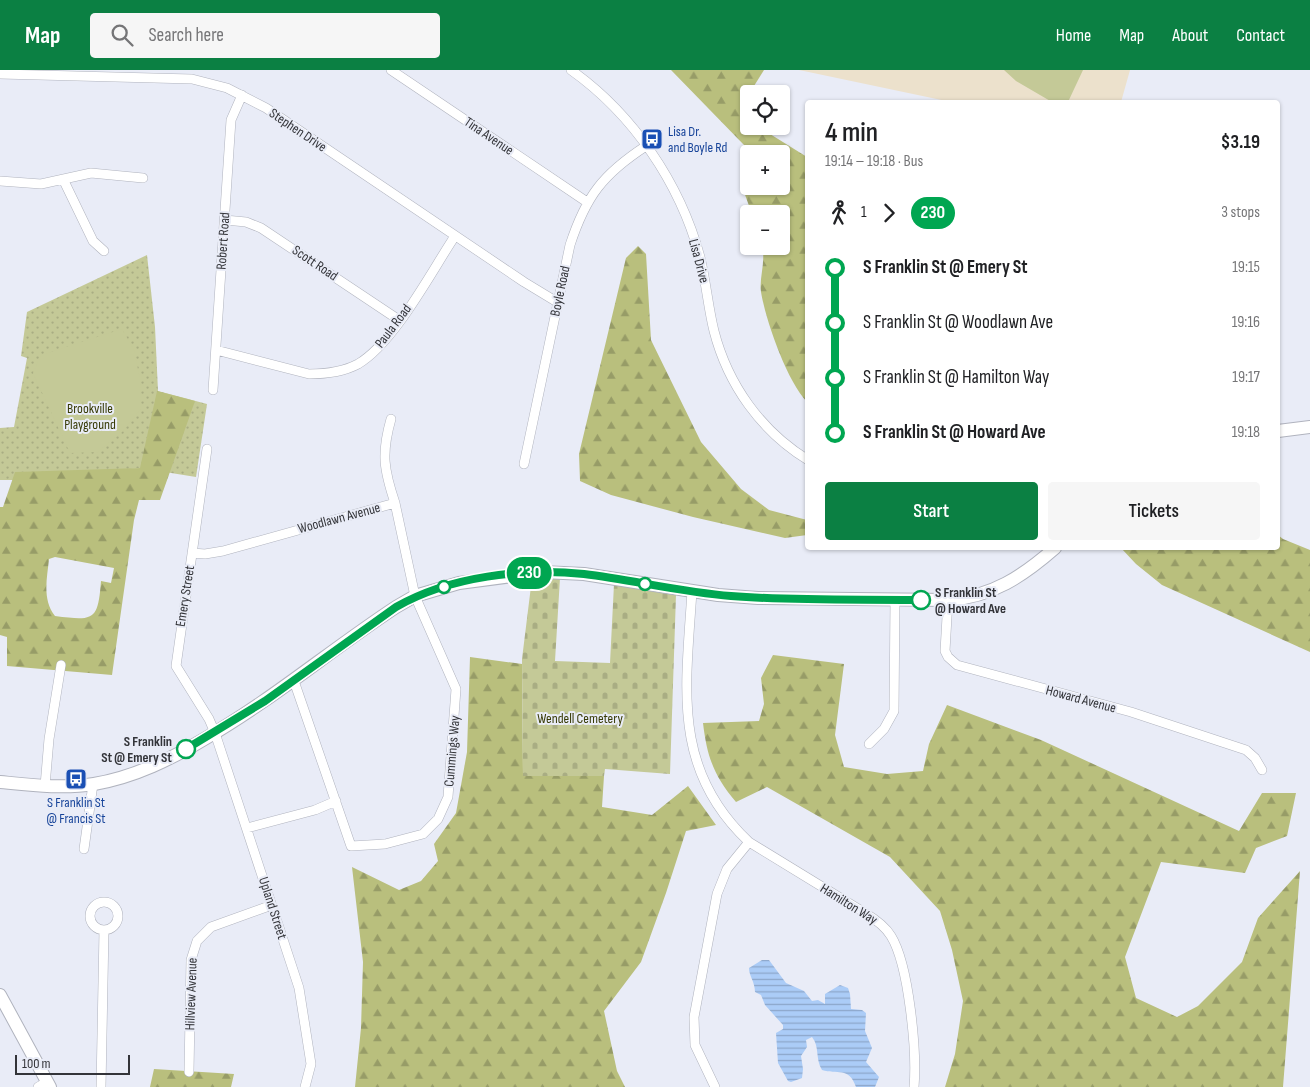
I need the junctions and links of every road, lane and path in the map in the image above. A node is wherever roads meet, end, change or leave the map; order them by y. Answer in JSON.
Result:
{"nodes":[{"id":1,"x":391,"y":70,"type":"edge"},
{"id":2,"x":571,"y":70,"type":"edge"},
{"id":3,"x":0,"y":74,"type":"edge"},
{"id":4,"x":85,"y":74,"type":"edge"},
{"id":5,"x":242,"y":95,"type":"junction"},
{"id":6,"x":646,"y":146,"type":"junction"},
{"id":7,"x":143,"y":178,"type":"dead end"},
{"id":8,"x":63,"y":179,"type":"junction"},
{"id":9,"x":0,"y":181,"type":"edge"},
{"id":10,"x":587,"y":202,"type":"junction"},
{"id":11,"x":224,"y":220,"type":"junction"},
{"id":12,"x":455,"y":236,"type":"junction"},
{"id":13,"x":104,"y":251,"type":"dead end"},
{"id":14,"x":557,"y":302,"type":"junction"},
{"id":15,"x":399,"y":320,"type":"junction"},
{"id":16,"x":216,"y":350,"type":"junction"},
{"id":17,"x":213,"y":390,"type":"dead end"},
{"id":18,"x":391,"y":419,"type":"dead end"},
{"id":19,"x":1310,"y":427,"type":"edge"},
{"id":20,"x":1280,"y":431,"type":"edge"},
{"id":21,"x":207,"y":449,"type":"dead end"},
{"id":22,"x":805,"y":458,"type":"edge"},
{"id":23,"x":524,"y":464,"type":"dead end"},
{"id":24,"x":395,"y":503,"type":"junction"},
{"id":25,"x":1053,"y":550,"type":"edge"},
{"id":26,"x":192,"y":553,"type":"junction"},
{"id":27,"x":692,"y":591,"type":"junction"},
{"id":28,"x":415,"y":596,"type":"junction"},
{"id":29,"x":895,"y":600,"type":"junction"},
{"id":30,"x":948,"y":600,"type":"junction"},
{"id":31,"x":61,"y":665,"type":"dead end"},
{"id":32,"x":294,"y":681,"type":"junction"},
{"id":33,"x":215,"y":733,"type":"junction"},
{"id":34,"x":869,"y":744,"type":"dead end"},
{"id":35,"x":1262,"y":770,"type":"dead end"},
{"id":36,"x":0,"y":782,"type":"edge"},
{"id":37,"x":93,"y":784,"type":"junction"},
{"id":38,"x":45,"y":786,"type":"junction"},
{"id":39,"x":336,"y":801,"type":"junction"},
{"id":40,"x":248,"y":828,"type":"junction"},
{"id":41,"x":749,"y":842,"type":"junction"},
{"id":42,"x":84,"y":850,"type":"dead end"},
{"id":43,"x":272,"y":905,"type":"junction"},
{"id":44,"x":104,"y":930,"type":"dead end"},
{"id":45,"x":0,"y":996,"type":"edge"},
{"id":46,"x":189,"y":1072,"type":"dead end"},
{"id":47,"x":45,"y":1085,"type":"edge"},
{"id":48,"x":100,"y":1087,"type":"edge"},
{"id":49,"x":305,"y":1087,"type":"edge"},
{"id":50,"x":714,"y":1087,"type":"edge"},
{"id":51,"x":914,"y":1087,"type":"edge"}],
"edges":[{"from":1,"to":10,"type":"street","name":"Tina Avenue"},
{"from":2,"to":6,"type":"street","name":"Lisa Drive"},
{"from":3,"to":4,"type":"street","name":"Stephen Drive"},
{"from":4,"to":5,"type":"street","name":"Stephen Drive"},
{"from":5,"to":11,"type":"street","name":"Robert Road"},
{"from":5,"to":12,"type":"street","name":"Stephen Drive"},
{"from":6,"to":10,"type":"street","name":"Boyle Road"},
{"from":6,"to":22,"type":"street","name":"Lisa Drive"},
{"from":7,"to":8,"type":"street"},
{"from":8,"to":9,"type":"street"},
{"from":8,"to":13,"type":"street"},
{"from":10,"to":14,"type":"street","name":"Boyle Road"},
{"from":11,"to":15,"type":"street","name":"Scott Road"},
{"from":11,"to":16,"type":"street","name":"Robert Road"},
{"from":12,"to":14,"type":"street","name":"Stephen Drive"},
{"from":12,"to":15,"type":"street","name":"Paula Road"},
{"from":14,"to":23,"type":"street","name":"Boyle Road"},
{"from":15,"to":16,"type":"street","name":"Paula Road"},
{"from":16,"to":17,"type":"street","name":"Robert Road"},
{"from":18,"to":24,"type":"street"},
{"from":19,"to":20,"type":"main road"},
{"from":21,"to":26,"type":"street","name":"Emery Street"},
{"from":24,"to":26,"type":"street","name":"Woodlawn Avenue"},
{"from":24,"to":28,"type":"street","name":"Woodlawn Avenue"},
{"from":25,"to":30,"type":"main road"},
{"from":26,"to":33,"type":"street","name":"Emery Street"},
{"from":27,"to":28,"type":"main road"},
{"from":27,"to":29,"type":"main road"},
{"from":27,"to":41,"type":"street","name":"Hamilton Way"},
{"from":28,"to":32,"type":"main road"},
{"from":28,"to":39,"type":"street","name":"Cummings Way"},
{"from":29,"to":30,"type":"main road"},
{"from":29,"to":34,"type":"street"},
{"from":30,"to":35,"type":"street","name":"Howard Avenue"},
{"from":31,"to":38,"type":"street"},
{"from":32,"to":33,"type":"main road"},
{"from":32,"to":39,"type":"street"},
{"from":33,"to":37,"type":"main road"},
{"from":33,"to":40,"type":"street","name":"Upland Street"},
{"from":36,"to":38,"type":"main road"},
{"from":37,"to":38,"type":"main road"},
{"from":37,"to":42,"type":"street"},
{"from":39,"to":40,"type":"street"},
{"from":40,"to":43,"type":"street","name":"Upland Street"},
{"from":41,"to":50,"type":"street"},
{"from":41,"to":51,"type":"street","name":"Hamilton Way"},
{"from":43,"to":46,"type":"street","name":"Hillview Avenue"},
{"from":43,"to":49,"type":"street","name":"Upland Street"},
{"from":44,"to":48,"type":"street"},
{"from":45,"to":47,"type":"main road"}]}
